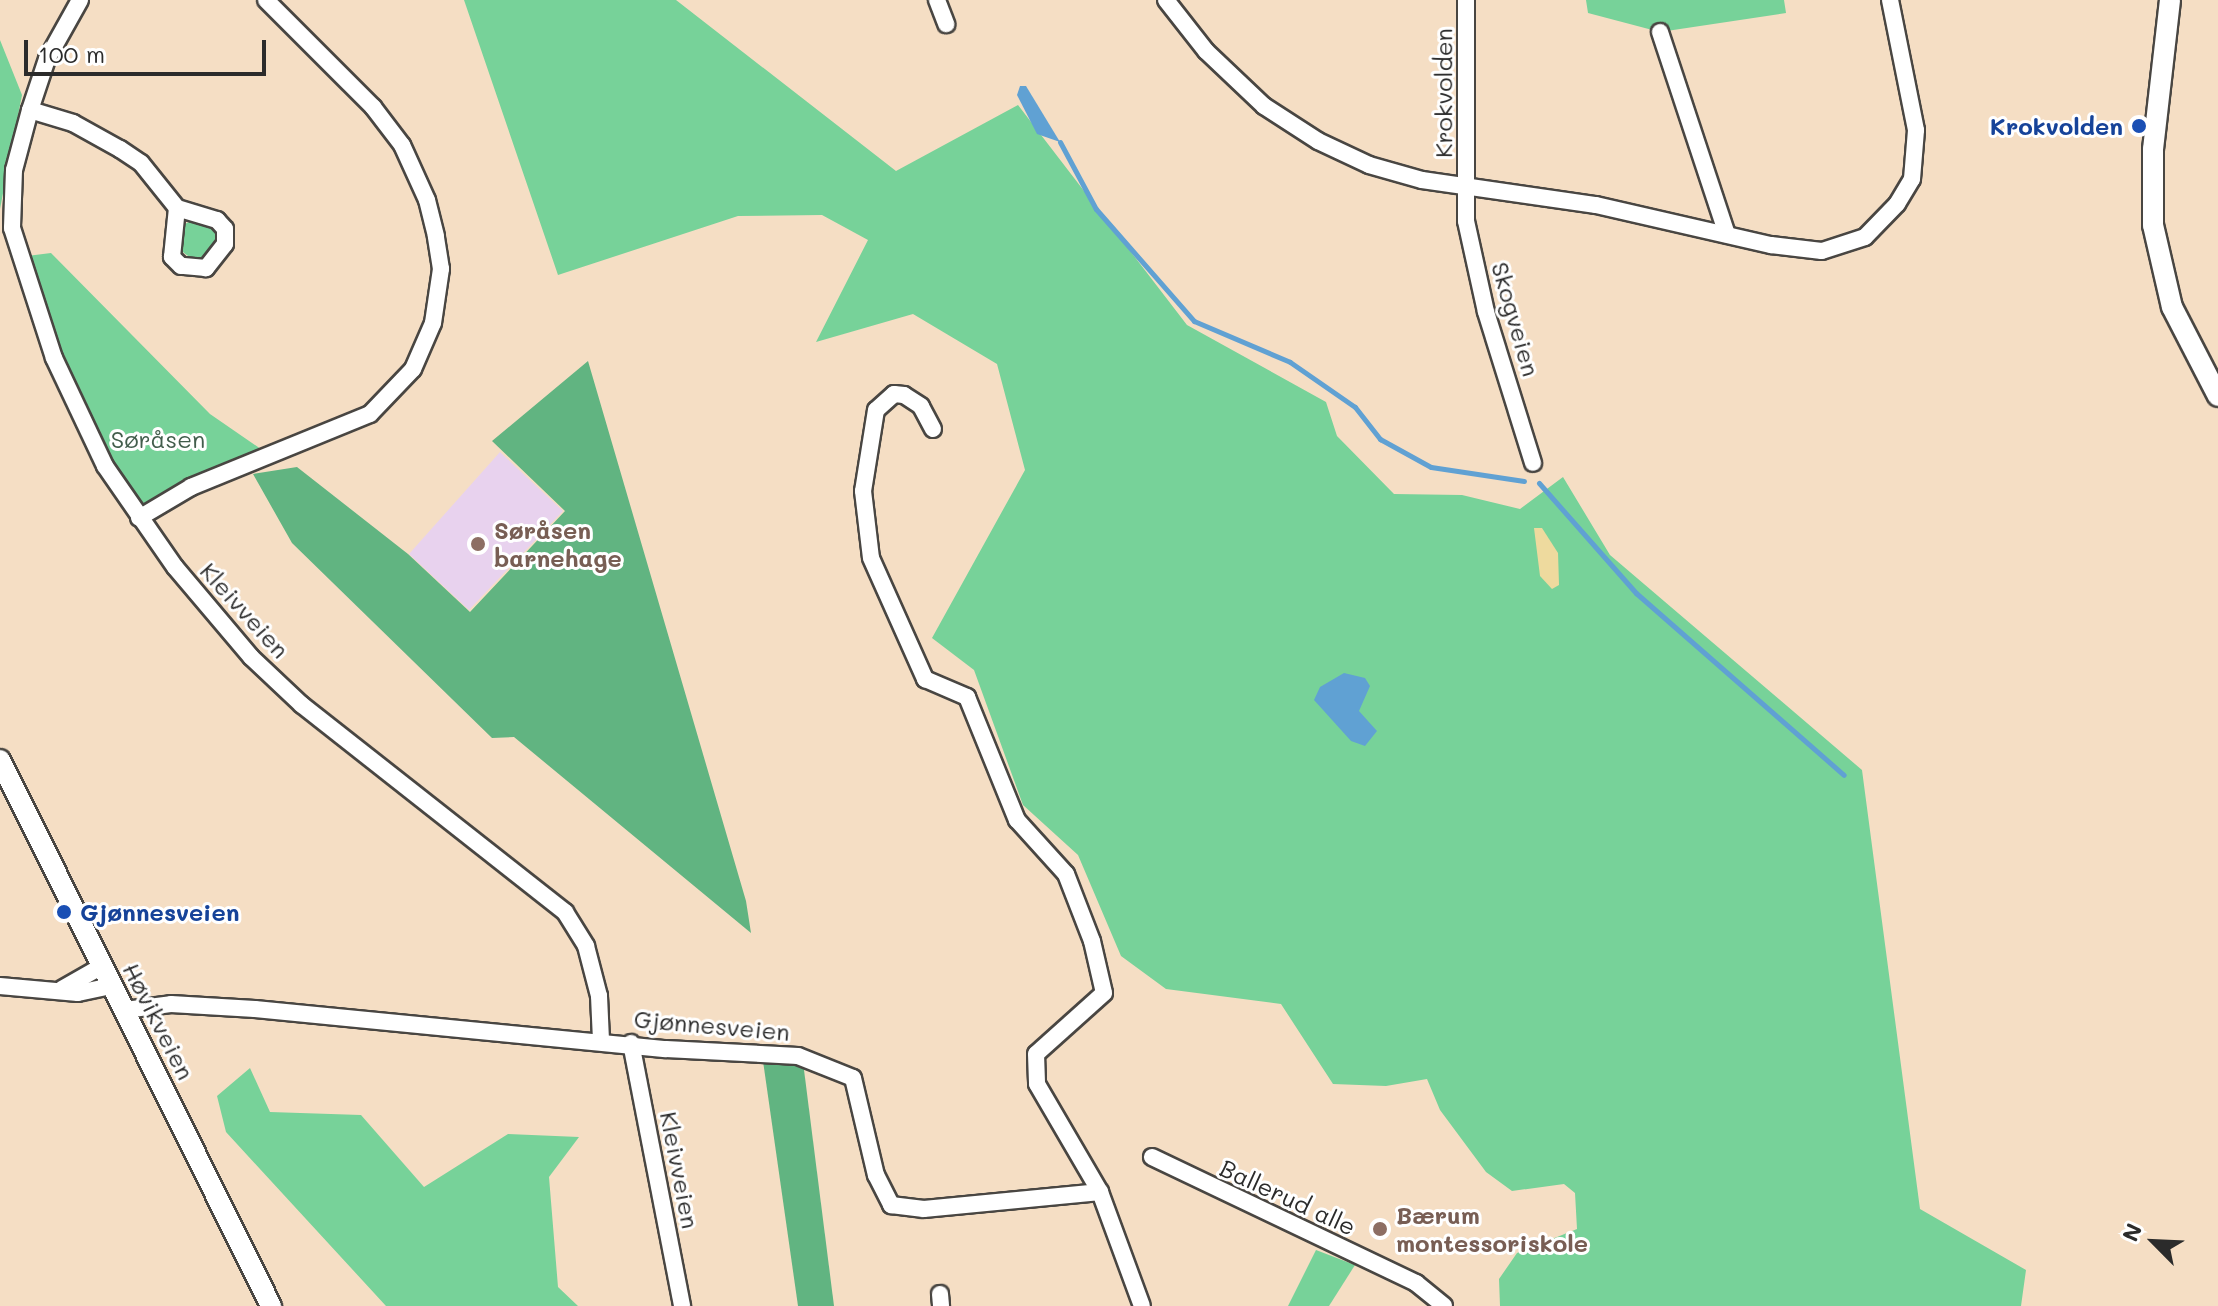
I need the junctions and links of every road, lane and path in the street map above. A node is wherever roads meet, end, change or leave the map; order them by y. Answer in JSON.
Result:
{"nodes":[{"id":1,"x":80,"y":0,"type":"edge"},
{"id":2,"x":266,"y":0,"type":"edge"},
{"id":3,"x":937,"y":0,"type":"edge"},
{"id":4,"x":1166,"y":0,"type":"edge"},
{"id":5,"x":1466,"y":0,"type":"edge"},
{"id":6,"x":1890,"y":0,"type":"edge"},
{"id":7,"x":2170,"y":0,"type":"edge"},
{"id":8,"x":946,"y":24,"type":"dead end"},
{"id":9,"x":1660,"y":32,"type":"dead end"},
{"id":10,"x":30,"y":110,"type":"junction"},
{"id":11,"x":1467,"y":186,"type":"junction"},
{"id":12,"x":177,"y":208,"type":"dead end"},
{"id":13,"x":6,"y":229,"type":"edge"},
{"id":14,"x":1727,"y":234,"type":"junction"},
{"id":15,"x":2218,"y":396,"type":"edge"},
{"id":16,"x":933,"y":429,"type":"dead end"},
{"id":17,"x":1533,"y":463,"type":"dead end"},
{"id":18,"x":139,"y":518,"type":"junction"},
{"id":19,"x":0,"y":760,"type":"edge"},
{"id":20,"x":102,"y":966,"type":"junction"},
{"id":21,"x":0,"y":986,"type":"edge"},
{"id":22,"x":112,"y":986,"type":"junction"},
{"id":23,"x":60,"y":990,"type":"junction"},
{"id":24,"x":125,"y":1010,"type":"junction"},
{"id":25,"x":601,"y":1040,"type":"junction"},
{"id":26,"x":631,"y":1043,"type":"junction"},
{"id":27,"x":1152,"y":1157,"type":"dead end"},
{"id":28,"x":1100,"y":1192,"type":"junction"},
{"id":29,"x":271,"y":1306,"type":"edge"},
{"id":30,"x":682,"y":1306,"type":"edge"},
{"id":31,"x":1142,"y":1306,"type":"edge"},
{"id":32,"x":1444,"y":1306,"type":"edge"}],
"edges":[{"from":1,"to":10,"type":"street","name":"Kleivveien"},
{"from":2,"to":18,"type":"street"},
{"from":3,"to":8,"type":"street"},
{"from":4,"to":11,"type":"street"},
{"from":5,"to":11,"type":"street","name":"Krokvolden"},
{"from":6,"to":14,"type":"street"},
{"from":7,"to":15,"type":"main road"},
{"from":9,"to":14,"type":"street"},
{"from":10,"to":12,"type":"street"},
{"from":10,"to":13,"type":"street","name":"Kleivveien"},
{"from":11,"to":14,"type":"street"},
{"from":11,"to":17,"type":"street","name":"Skogveien"},
{"from":13,"to":18,"type":"street","name":"Kleivveien"},
{"from":16,"to":28,"type":"street"},
{"from":18,"to":25,"type":"street","name":"Kleivveien"},
{"from":19,"to":20,"type":"main road","name":"Høvikveien"},
{"from":20,"to":22,"type":"main road","name":"Høvikveien"},
{"from":20,"to":23,"type":"street"},
{"from":21,"to":23,"type":"street"},
{"from":22,"to":23,"type":"street"},
{"from":22,"to":24,"type":"main road","name":"Høvikveien"},
{"from":24,"to":25,"type":"street","name":"Gjønnesveien"},
{"from":24,"to":29,"type":"main road","name":"Høvikveien"},
{"from":25,"to":26,"type":"street","name":"Gjønnesveien"},
{"from":26,"to":28,"type":"street","name":"Gjønnesveien"},
{"from":26,"to":30,"type":"street","name":"Kleivveien"},
{"from":27,"to":32,"type":"street","name":"Ballerud alle"},
{"from":28,"to":31,"type":"street"}]}
